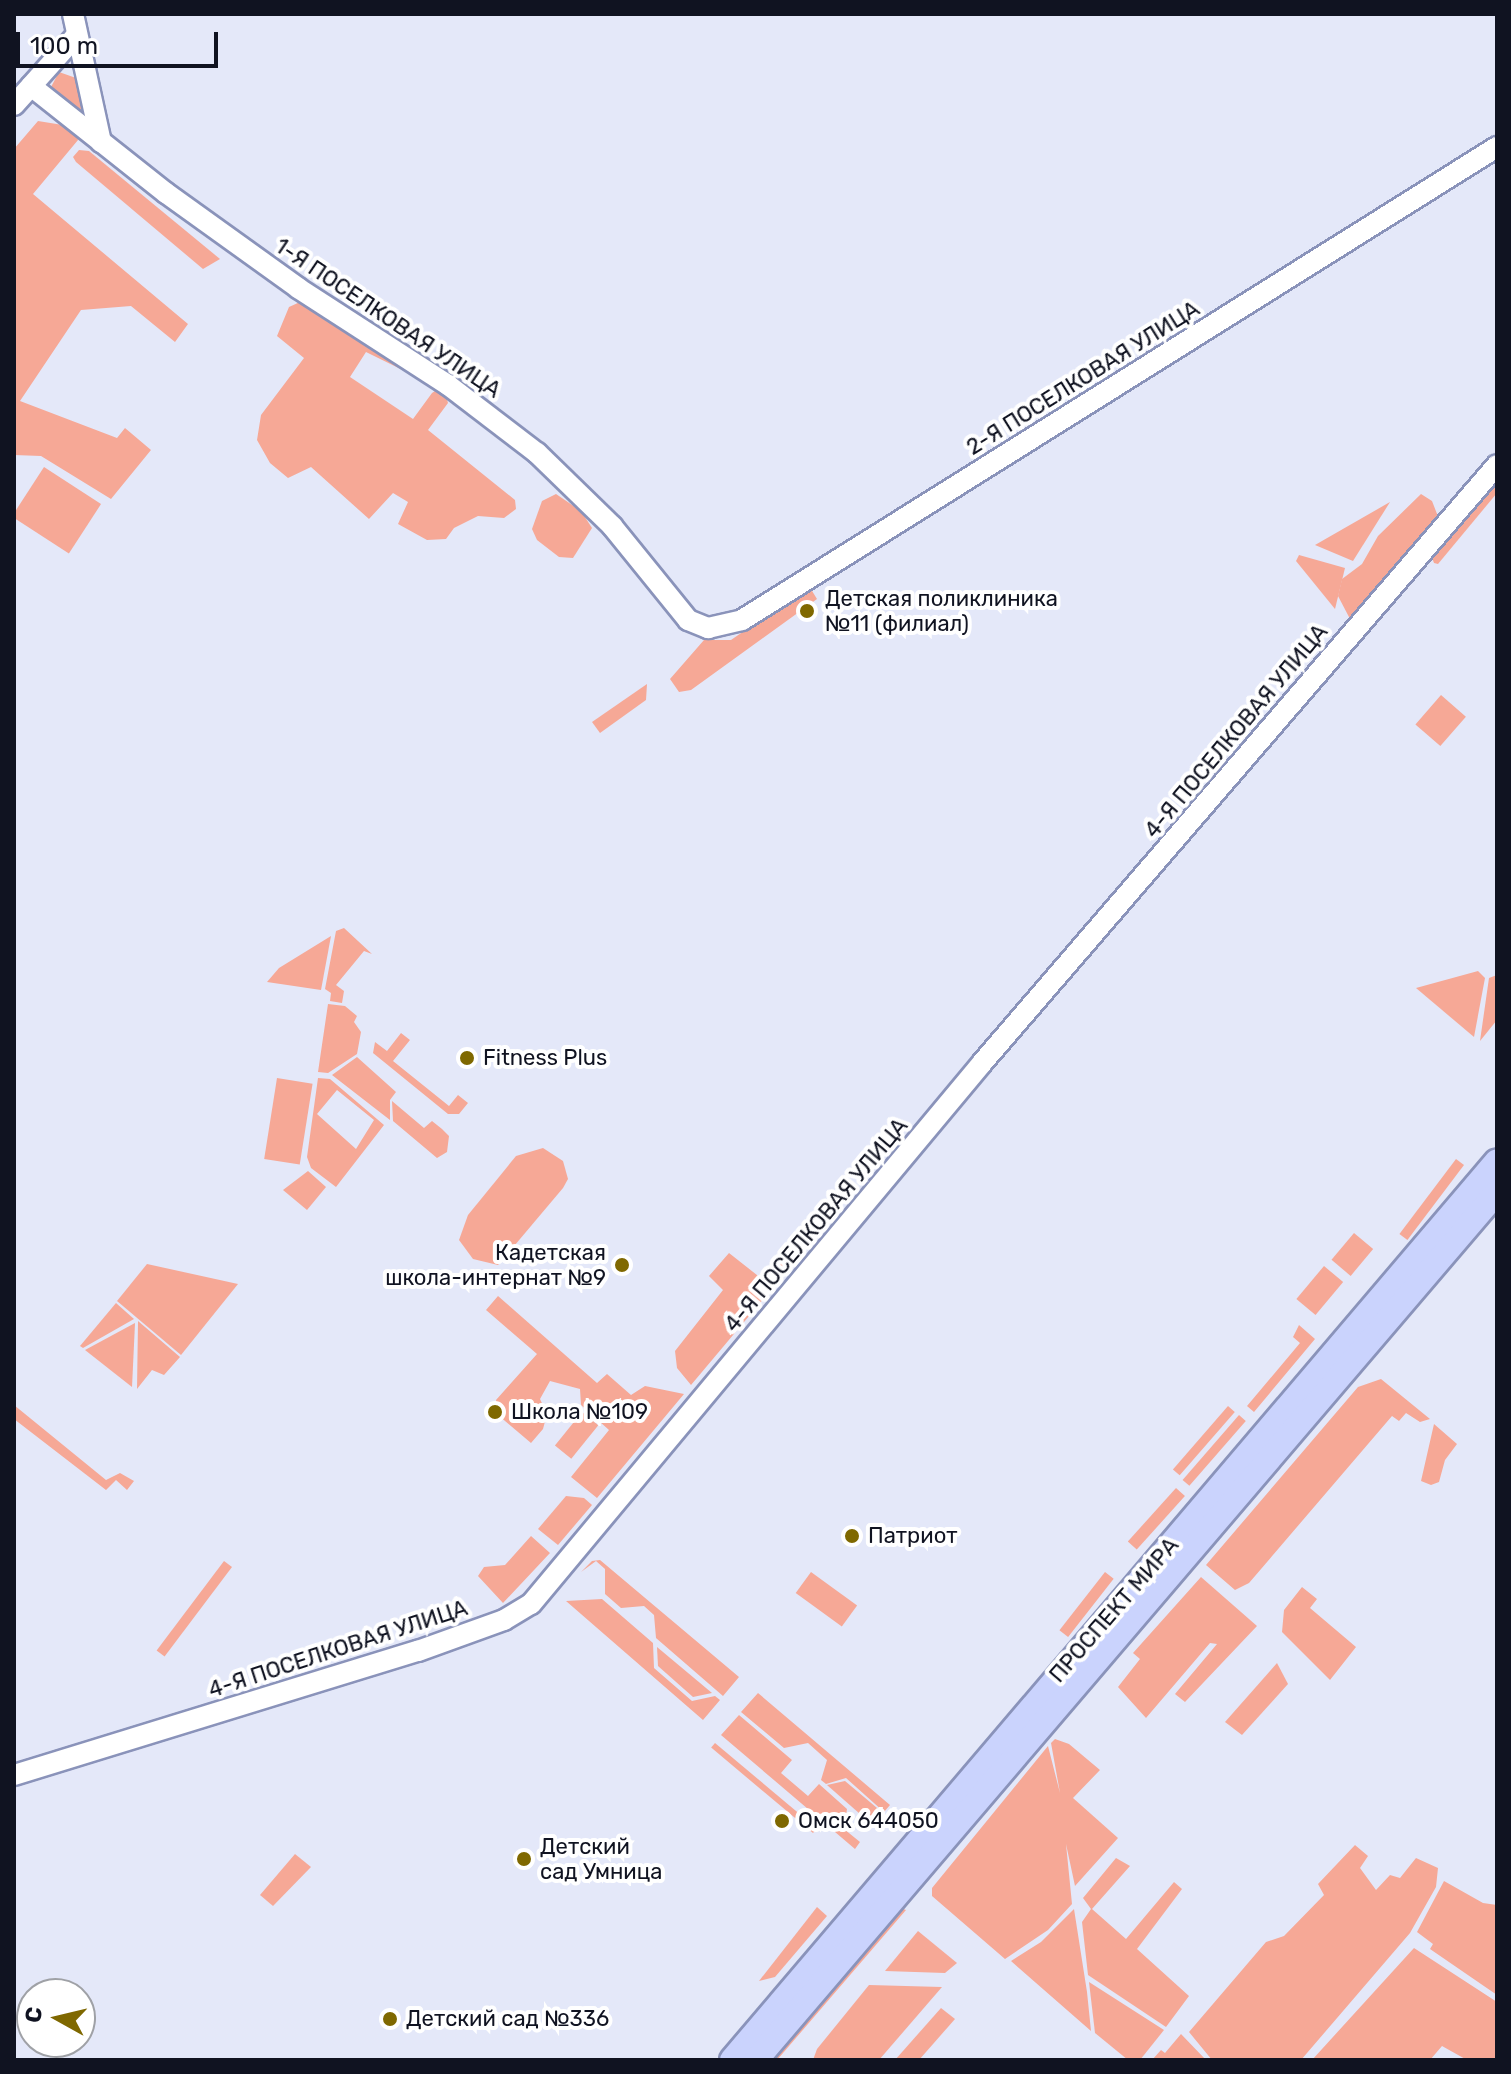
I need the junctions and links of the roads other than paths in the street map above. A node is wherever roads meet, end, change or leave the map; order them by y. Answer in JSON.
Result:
{"nodes":[{"id":1,"x":73,"y":14,"type":"edge"},
{"id":2,"x":75,"y":37,"type":"junction"},
{"id":3,"x":31,"y":86,"type":"junction"},
{"id":4,"x":14,"y":105,"type":"edge"},
{"id":5,"x":101,"y":142,"type":"junction"},
{"id":6,"x":1497,"y":147,"type":"edge"},
{"id":7,"x":1497,"y":465,"type":"edge"},
{"id":8,"x":688,"y":620,"type":"joint"},
{"id":9,"x":1497,"y":1161,"type":"edge"},
{"id":10,"x":1497,"y":1192,"type":"edge"},
{"id":11,"x":14,"y":1775,"type":"edge"},
{"id":12,"x":732,"y":2060,"type":"edge"},
{"id":13,"x":756,"y":2060,"type":"edge"}],
"edges":[{"from":1,"to":2,"type":"street"},
{"from":2,"to":3,"type":"street"},
{"from":2,"to":5,"type":"street"},
{"from":3,"to":4,"type":"street"},
{"from":3,"to":5,"type":"street","name":"1-Я ПОСЕЛКОВАЯ УЛИЦА"},
{"from":5,"to":8,"type":"street","name":"1-Я ПОСЕЛКОВАЯ УЛИЦА"},
{"from":6,"to":8,"type":"street","name":"2-Я ПОСЕЛКОВАЯ УЛИЦА"},
{"from":7,"to":11,"type":"street","name":"4-Я ПОСЕЛКОВАЯ УЛИЦА"},
{"from":9,"to":12,"type":"main road","name":"ПРОСПЕКТ МИРА"},
{"from":10,"to":13,"type":"main road","name":"ПРОСПЕКТ МИРА"}]}
